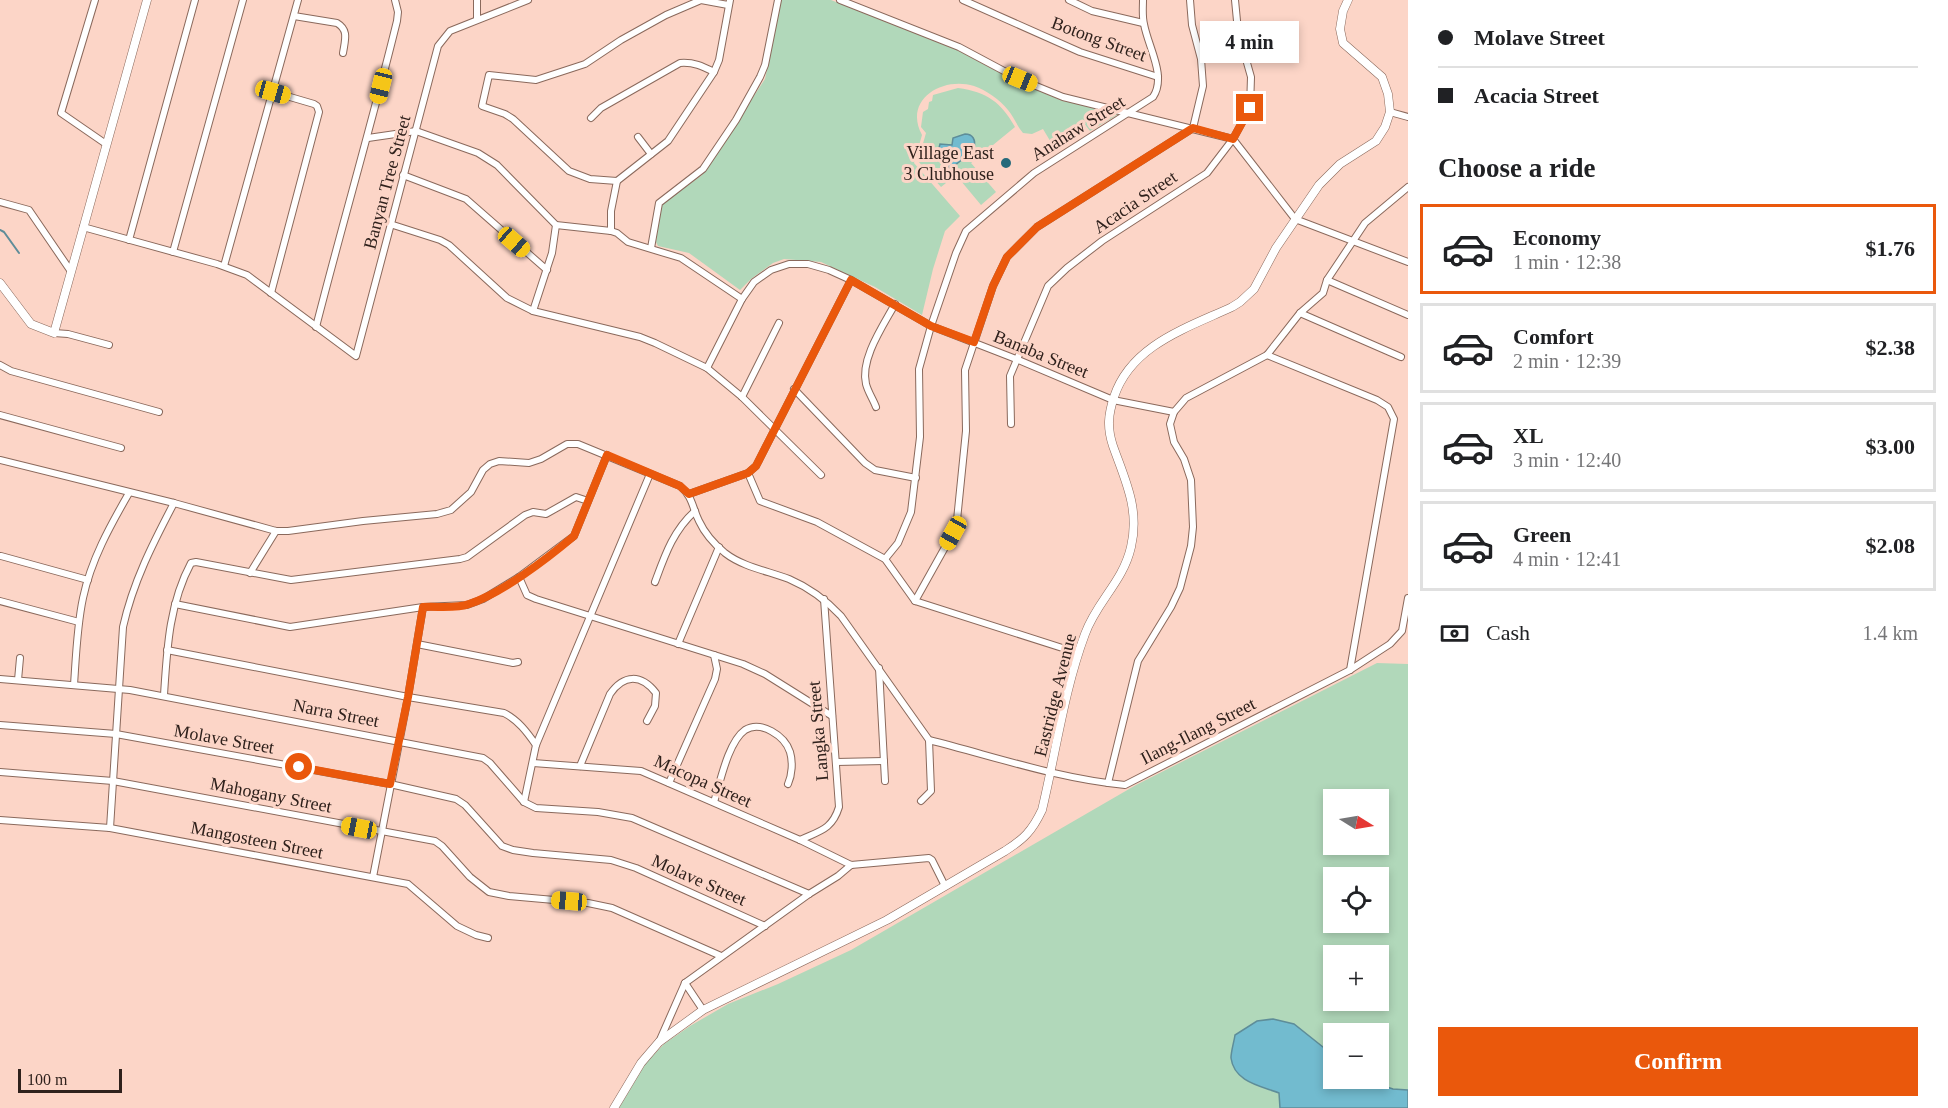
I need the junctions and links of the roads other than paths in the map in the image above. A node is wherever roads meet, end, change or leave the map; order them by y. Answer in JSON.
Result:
{"nodes":[{"id":1,"x":95,"y":0,"type":"edge"},
{"id":2,"x":147,"y":0,"type":"edge"},
{"id":3,"x":195,"y":0,"type":"edge"},
{"id":4,"x":243,"y":0,"type":"edge"},
{"id":5,"x":298,"y":0,"type":"edge"},
{"id":6,"x":395,"y":0,"type":"edge"},
{"id":7,"x":477,"y":0,"type":"edge"},
{"id":8,"x":528,"y":0,"type":"edge"},
{"id":9,"x":778,"y":0,"type":"edge"},
{"id":10,"x":840,"y":0,"type":"edge"},
{"id":11,"x":963,"y":0,"type":"edge"},
{"id":12,"x":1069,"y":0,"type":"edge"},
{"id":13,"x":1143,"y":0,"type":"edge"},
{"id":14,"x":1190,"y":0,"type":"edge"},
{"id":15,"x":1234,"y":0,"type":"edge"},
{"id":16,"x":1348,"y":0,"type":"edge"},
{"id":17,"x":729,"y":3,"type":"edge"},
{"id":18,"x":294,"y":16,"type":"junction"},
{"id":19,"x":477,"y":19,"type":"junction"},
{"id":20,"x":1143,"y":23,"type":"junction"},
{"id":21,"x":343,"y":53,"type":"dead end"},
{"id":22,"x":714,"y":72,"type":"junction"},
{"id":23,"x":1158,"y":77,"type":"junction"},
{"id":24,"x":273,"y":92,"type":"junction"},
{"id":25,"x":1390,"y":112,"type":"junction"},
{"id":26,"x":1129,"y":113,"type":"junction"},
{"id":27,"x":1408,"y":117,"type":"edge"},
{"id":28,"x":591,"y":118,"type":"dead end"},
{"id":29,"x":1193,"y":128,"type":"junction"},
{"id":30,"x":416,"y":131,"type":"junction"},
{"id":31,"x":638,"y":137,"type":"dead end"},
{"id":32,"x":368,"y":138,"type":"junction"},
{"id":33,"x":1233,"y":139,"type":"junction"},
{"id":34,"x":106,"y":144,"type":"junction"},
{"id":35,"x":651,"y":154,"type":"junction"},
{"id":36,"x":403,"y":175,"type":"junction"},
{"id":37,"x":616,"y":180,"type":"junction"},
{"id":38,"x":1408,"y":187,"type":"edge"},
{"id":39,"x":0,"y":202,"type":"edge"},
{"id":40,"x":1296,"y":219,"type":"junction"},
{"id":41,"x":390,"y":224,"type":"junction"},
{"id":42,"x":556,"y":225,"type":"junction"},
{"id":43,"x":83,"y":227,"type":"junction"},
{"id":44,"x":611,"y":231,"type":"junction"},
{"id":45,"x":129,"y":240,"type":"junction"},
{"id":46,"x":1354,"y":240,"type":"junction"},
{"id":47,"x":651,"y":248,"type":"junction"},
{"id":48,"x":173,"y":252,"type":"junction"},
{"id":49,"x":1408,"y":262,"type":"edge"},
{"id":50,"x":224,"y":266,"type":"junction"},
{"id":51,"x":70,"y":270,"type":"junction"},
{"id":52,"x":547,"y":270,"type":"junction"},
{"id":53,"x":851,"y":280,"type":"junction"},
{"id":54,"x":1327,"y":280,"type":"junction"},
{"id":55,"x":0,"y":283,"type":"edge"},
{"id":56,"x":271,"y":294,"type":"junction"},
{"id":57,"x":742,"y":299,"type":"junction"},
{"id":58,"x":895,"y":304,"type":"junction"},
{"id":59,"x":533,"y":311,"type":"junction"},
{"id":60,"x":1300,"y":313,"type":"junction"},
{"id":61,"x":1408,"y":315,"type":"edge"},
{"id":62,"x":779,"y":323,"type":"dead end"},
{"id":63,"x":931,"y":326,"type":"junction"},
{"id":64,"x":316,"y":327,"type":"junction"},
{"id":65,"x":54,"y":333,"type":"junction"},
{"id":66,"x":974,"y":342,"type":"junction"},
{"id":67,"x":110,"y":345,"type":"dead end"},
{"id":68,"x":1267,"y":355,"type":"junction"},
{"id":69,"x":1401,"y":357,"type":"dead end"},
{"id":70,"x":1016,"y":359,"type":"junction"},
{"id":71,"x":0,"y":365,"type":"edge"},
{"id":72,"x":707,"y":368,"type":"junction"},
{"id":73,"x":794,"y":389,"type":"junction"},
{"id":74,"x":742,"y":397,"type":"junction"},
{"id":75,"x":1113,"y":400,"type":"junction"},
{"id":76,"x":876,"y":407,"type":"dead end"},
{"id":77,"x":159,"y":412,"type":"dead end"},
{"id":78,"x":1174,"y":412,"type":"junction"},
{"id":79,"x":0,"y":415,"type":"edge"},
{"id":80,"x":1011,"y":424,"type":"dead end"},
{"id":81,"x":774,"y":430,"type":"junction"},
{"id":82,"x":121,"y":448,"type":"dead end"},
{"id":83,"x":607,"y":455,"type":"junction"},
{"id":84,"x":0,"y":460,"type":"edge"},
{"id":85,"x":748,"y":473,"type":"junction"},
{"id":86,"x":650,"y":474,"type":"junction"},
{"id":87,"x":821,"y":475,"type":"dead end"},
{"id":88,"x":916,"y":478,"type":"junction"},
{"id":89,"x":129,"y":493,"type":"junction"},
{"id":90,"x":689,"y":494,"type":"junction"},
{"id":91,"x":588,"y":501,"type":"junction"},
{"id":92,"x":174,"y":503,"type":"junction"},
{"id":93,"x":695,"y":511,"type":"junction"},
{"id":94,"x":276,"y":531,"type":"junction"},
{"id":95,"x":719,"y":547,"type":"junction"},
{"id":96,"x":1,"y":556,"type":"edge"},
{"id":97,"x":885,"y":559,"type":"junction"},
{"id":98,"x":250,"y":573,"type":"junction"},
{"id":99,"x":519,"y":577,"type":"junction"},
{"id":100,"x":88,"y":580,"type":"junction"},
{"id":101,"x":655,"y":582,"type":"dead end"},
{"id":102,"x":1408,"y":597,"type":"edge"},
{"id":103,"x":824,"y":599,"type":"junction"},
{"id":104,"x":0,"y":601,"type":"edge"},
{"id":105,"x":915,"y":601,"type":"junction"},
{"id":106,"x":175,"y":604,"type":"junction"},
{"id":107,"x":423,"y":607,"type":"junction"},
{"id":108,"x":590,"y":616,"type":"junction"},
{"id":109,"x":79,"y":622,"type":"junction"},
{"id":110,"x":417,"y":644,"type":"junction"},
{"id":111,"x":678,"y":644,"type":"junction"},
{"id":112,"x":167,"y":650,"type":"junction"},
{"id":113,"x":1078,"y":653,"type":"junction"},
{"id":114,"x":714,"y":655,"type":"junction"},
{"id":115,"x":20,"y":658,"type":"dead end"},
{"id":116,"x":518,"y":662,"type":"dead end"},
{"id":117,"x":879,"y":668,"type":"junction"},
{"id":118,"x":1350,"y":670,"type":"junction"},
{"id":119,"x":0,"y":679,"type":"edge"},
{"id":120,"x":18,"y":680,"type":"junction"},
{"id":121,"x":74,"y":685,"type":"junction"},
{"id":122,"x":118,"y":689,"type":"junction"},
{"id":123,"x":164,"y":695,"type":"junction"},
{"id":124,"x":408,"y":697,"type":"junction"},
{"id":125,"x":832,"y":716,"type":"junction"},
{"id":126,"x":647,"y":721,"type":"dead end"},
{"id":127,"x":0,"y":725,"type":"edge"},
{"id":128,"x":116,"y":734,"type":"junction"},
{"id":129,"x":929,"y":740,"type":"junction"},
{"id":130,"x":398,"y":741,"type":"junction"},
{"id":131,"x":536,"y":745,"type":"junction"},
{"id":132,"x":884,"y":761,"type":"junction"},
{"id":133,"x":836,"y":762,"type":"junction"},
{"id":134,"x":532,"y":763,"type":"junction"},
{"id":135,"x":579,"y":766,"type":"junction"},
{"id":136,"x":1051,"y":771,"type":"junction"},
{"id":137,"x":0,"y":772,"type":"edge"},
{"id":138,"x":113,"y":781,"type":"junction"},
{"id":139,"x":885,"y":781,"type":"dead end"},
{"id":140,"x":669,"y":783,"type":"junction"},
{"id":141,"x":1108,"y":783,"type":"junction"},
{"id":142,"x":390,"y":784,"type":"junction"},
{"id":143,"x":788,"y":784,"type":"dead end"},
{"id":144,"x":921,"y":801,"type":"dead end"},
{"id":145,"x":524,"y":802,"type":"junction"},
{"id":146,"x":714,"y":802,"type":"junction"},
{"id":147,"x":0,"y":820,"type":"edge"},
{"id":148,"x":110,"y":828,"type":"junction"},
{"id":149,"x":382,"y":832,"type":"junction"},
{"id":150,"x":800,"y":840,"type":"junction"},
{"id":151,"x":851,"y":865,"type":"junction"},
{"id":152,"x":373,"y":877,"type":"junction"},
{"id":153,"x":945,"y":886,"type":"junction"},
{"id":154,"x":809,"y":894,"type":"junction"},
{"id":155,"x":765,"y":926,"type":"junction"},
{"id":156,"x":488,"y":938,"type":"dead end"},
{"id":157,"x":721,"y":956,"type":"junction"},
{"id":158,"x":685,"y":982,"type":"junction"},
{"id":159,"x":703,"y":1010,"type":"junction"},
{"id":160,"x":659,"y":1042,"type":"junction"},
{"id":161,"x":614,"y":1108,"type":"edge"}],
"edges":[{"from":1,"to":34,"type":"street"},
{"from":2,"to":34,"type":"street"},
{"from":3,"to":45,"type":"street"},
{"from":4,"to":48,"type":"street"},
{"from":5,"to":18,"type":"street"},
{"from":6,"to":32,"type":"street"},
{"from":7,"to":19,"type":"street"},
{"from":8,"to":19,"type":"street","name":"Banyan Tree Street"},
{"from":9,"to":47,"type":"street"},
{"from":10,"to":26,"type":"street"},
{"from":11,"to":23,"type":"street","name":"Botong Street"},
{"from":12,"to":20,"type":"street"},
{"from":13,"to":20,"type":"street"},
{"from":14,"to":29,"type":"street"},
{"from":15,"to":33,"type":"street","name":"Acacia Street"},
{"from":16,"to":25,"type":"street"},
{"from":17,"to":22,"type":"street"},
{"from":17,"to":37,"type":"street"},
{"from":18,"to":21,"type":"street"},
{"from":18,"to":24,"type":"street"},
{"from":19,"to":30,"type":"street","name":"Banyan Tree Street"},
{"from":20,"to":23,"type":"street"},
{"from":22,"to":28,"type":"street"},
{"from":22,"to":35,"type":"street"},
{"from":23,"to":26,"type":"street","name":"Anahaw Street"},
{"from":24,"to":50,"type":"street"},
{"from":24,"to":56,"type":"street"},
{"from":25,"to":27,"type":"street"},
{"from":25,"to":40,"type":"street","name":"Eastridge Avenue"},
{"from":26,"to":29,"type":"street"},
{"from":26,"to":63,"type":"street","name":"Anahaw Street"},
{"from":29,"to":33,"type":"street"},
{"from":29,"to":66,"type":"street"},
{"from":30,"to":32,"type":"street"},
{"from":30,"to":36,"type":"street","name":"Banyan Tree Street"},
{"from":30,"to":42,"type":"street"},
{"from":31,"to":35,"type":"street"},
{"from":32,"to":64,"type":"street"},
{"from":33,"to":40,"type":"street"},
{"from":33,"to":70,"type":"street","name":"Acacia Street"},
{"from":34,"to":43,"type":"street"},
{"from":35,"to":37,"type":"street"},
{"from":36,"to":41,"type":"street","name":"Banyan Tree Street"},
{"from":36,"to":52,"type":"street"},
{"from":37,"to":44,"type":"street"},
{"from":38,"to":46,"type":"street"},
{"from":39,"to":51,"type":"street"},
{"from":40,"to":46,"type":"street"},
{"from":40,"to":75,"type":"street","name":"Eastridge Avenue"},
{"from":41,"to":59,"type":"street"},
{"from":41,"to":64,"type":"street","name":"Banyan Tree Street"},
{"from":42,"to":44,"type":"street"},
{"from":42,"to":52,"type":"street"},
{"from":43,"to":45,"type":"street"},
{"from":43,"to":51,"type":"street"},
{"from":44,"to":47,"type":"street"},
{"from":45,"to":48,"type":"street"},
{"from":46,"to":49,"type":"street"},
{"from":46,"to":54,"type":"street"},
{"from":47,"to":57,"type":"street"},
{"from":48,"to":50,"type":"street"},
{"from":50,"to":56,"type":"street"},
{"from":51,"to":65,"type":"street"},
{"from":52,"to":59,"type":"street"},
{"from":53,"to":57,"type":"street","name":"Banaba Street"},
{"from":53,"to":58,"type":"street","name":"Banaba Street"},
{"from":53,"to":73,"type":"street"},
{"from":54,"to":60,"type":"street"},
{"from":54,"to":61,"type":"street"},
{"from":55,"to":65,"type":"street"},
{"from":56,"to":64,"type":"street"},
{"from":57,"to":72,"type":"street","name":"Banaba Street"},
{"from":58,"to":63,"type":"street","name":"Banaba Street"},
{"from":58,"to":76,"type":"street"},
{"from":59,"to":72,"type":"street"},
{"from":60,"to":68,"type":"street"},
{"from":60,"to":69,"type":"street"},
{"from":62,"to":74,"type":"street"},
{"from":63,"to":66,"type":"street","name":"Banaba Street"},
{"from":63,"to":88,"type":"street","name":"Anahaw Street"},
{"from":65,"to":67,"type":"street"},
{"from":66,"to":70,"type":"street","name":"Banaba Street"},
{"from":66,"to":105,"type":"street"},
{"from":68,"to":78,"type":"street"},
{"from":68,"to":118,"type":"street"},
{"from":70,"to":75,"type":"street","name":"Banaba Street"},
{"from":70,"to":80,"type":"street","name":"Acacia Street"},
{"from":71,"to":77,"type":"street"},
{"from":72,"to":74,"type":"street"},
{"from":73,"to":81,"type":"street"},
{"from":73,"to":88,"type":"street"},
{"from":74,"to":81,"type":"street"},
{"from":75,"to":78,"type":"street","name":"Banaba Street"},
{"from":75,"to":113,"type":"street","name":"Eastridge Avenue"},
{"from":78,"to":141,"type":"street"},
{"from":79,"to":82,"type":"street"},
{"from":81,"to":85,"type":"street"},
{"from":81,"to":87,"type":"street"},
{"from":83,"to":86,"type":"street"},
{"from":83,"to":91,"type":"street"},
{"from":83,"to":94,"type":"street"},
{"from":84,"to":89,"type":"street"},
{"from":85,"to":90,"type":"street"},
{"from":85,"to":97,"type":"street"},
{"from":86,"to":90,"type":"street"},
{"from":86,"to":108,"type":"street"},
{"from":88,"to":97,"type":"street","name":"Anahaw Street"},
{"from":89,"to":92,"type":"street"},
{"from":89,"to":100,"type":"street"},
{"from":90,"to":93,"type":"street"},
{"from":91,"to":98,"type":"street"},
{"from":91,"to":99,"type":"street"},
{"from":92,"to":94,"type":"street"},
{"from":92,"to":122,"type":"street"},
{"from":93,"to":95,"type":"street"},
{"from":93,"to":101,"type":"street"},
{"from":94,"to":98,"type":"street"},
{"from":95,"to":103,"type":"street"},
{"from":95,"to":111,"type":"street"},
{"from":96,"to":100,"type":"street"},
{"from":97,"to":105,"type":"street"},
{"from":98,"to":106,"type":"street"},
{"from":99,"to":107,"type":"street"},
{"from":99,"to":108,"type":"street"},
{"from":100,"to":109,"type":"street"},
{"from":102,"to":118,"type":"street","name":"Ilang-Ilang Street"},
{"from":103,"to":117,"type":"street"},
{"from":103,"to":125,"type":"street","name":"Langka Street"},
{"from":104,"to":109,"type":"street"},
{"from":105,"to":113,"type":"street"},
{"from":106,"to":107,"type":"street"},
{"from":106,"to":112,"type":"street"},
{"from":107,"to":110,"type":"street"},
{"from":108,"to":111,"type":"street"},
{"from":108,"to":131,"type":"street"},
{"from":109,"to":121,"type":"street"},
{"from":110,"to":116,"type":"street"},
{"from":110,"to":124,"type":"street"},
{"from":111,"to":114,"type":"street"},
{"from":112,"to":123,"type":"street"},
{"from":112,"to":124,"type":"street"},
{"from":113,"to":136,"type":"street","name":"Eastridge Avenue"},
{"from":114,"to":125,"type":"street"},
{"from":114,"to":140,"type":"street"},
{"from":115,"to":120,"type":"street"},
{"from":117,"to":129,"type":"street"},
{"from":117,"to":132,"type":"street"},
{"from":118,"to":141,"type":"street","name":"Ilang-Ilang Street"},
{"from":119,"to":120,"type":"street","name":"Narra Street"},
{"from":120,"to":121,"type":"street","name":"Narra Street"},
{"from":121,"to":122,"type":"street","name":"Narra Street"},
{"from":122,"to":123,"type":"street","name":"Narra Street"},
{"from":122,"to":128,"type":"street"},
{"from":123,"to":130,"type":"street","name":"Narra Street"},
{"from":124,"to":130,"type":"street"},
{"from":124,"to":131,"type":"street"},
{"from":125,"to":133,"type":"street","name":"Langka Street"},
{"from":126,"to":135,"type":"street"},
{"from":127,"to":128,"type":"street","name":"Molave Street"},
{"from":128,"to":138,"type":"street"},
{"from":128,"to":142,"type":"street","name":"Molave Street"},
{"from":129,"to":136,"type":"street","name":"Ilang-Ilang Street"},
{"from":129,"to":144,"type":"street"},
{"from":130,"to":142,"type":"street"},
{"from":130,"to":145,"type":"street","name":"Narra Street"},
{"from":131,"to":134,"type":"street"},
{"from":132,"to":133,"type":"street"},
{"from":132,"to":139,"type":"street"},
{"from":133,"to":150,"type":"street","name":"Langka Street"},
{"from":134,"to":135,"type":"street","name":"Macopa Street"},
{"from":134,"to":145,"type":"street"},
{"from":135,"to":140,"type":"street","name":"Macopa Street"},
{"from":136,"to":141,"type":"street","name":"Ilang-Ilang Street"},
{"from":136,"to":153,"type":"street","name":"Eastridge Avenue"},
{"from":137,"to":138,"type":"street","name":"Mahogany Street"},
{"from":138,"to":148,"type":"street"},
{"from":138,"to":149,"type":"street","name":"Mahogany Street"},
{"from":140,"to":146,"type":"street","name":"Macopa Street"},
{"from":142,"to":149,"type":"street"},
{"from":142,"to":155,"type":"street","name":"Molave Street"},
{"from":143,"to":146,"type":"street"},
{"from":145,"to":154,"type":"street"},
{"from":146,"to":150,"type":"street","name":"Macopa Street"},
{"from":147,"to":148,"type":"street","name":"Mangosteen Street"},
{"from":148,"to":152,"type":"street","name":"Mangosteen Street"},
{"from":149,"to":152,"type":"street"},
{"from":149,"to":157,"type":"street","name":"Mahogany Street"},
{"from":150,"to":151,"type":"street","name":"Macopa Street"},
{"from":151,"to":153,"type":"street"},
{"from":151,"to":154,"type":"street"},
{"from":152,"to":156,"type":"street","name":"Mangosteen Street"},
{"from":153,"to":159,"type":"street","name":"Eastridge Avenue"},
{"from":154,"to":155,"type":"street"},
{"from":155,"to":157,"type":"street"},
{"from":157,"to":158,"type":"street"},
{"from":158,"to":159,"type":"street"},
{"from":158,"to":160,"type":"street"},
{"from":159,"to":160,"type":"street","name":"Eastridge Avenue"},
{"from":160,"to":161,"type":"street","name":"Eastridge Avenue"}]}
